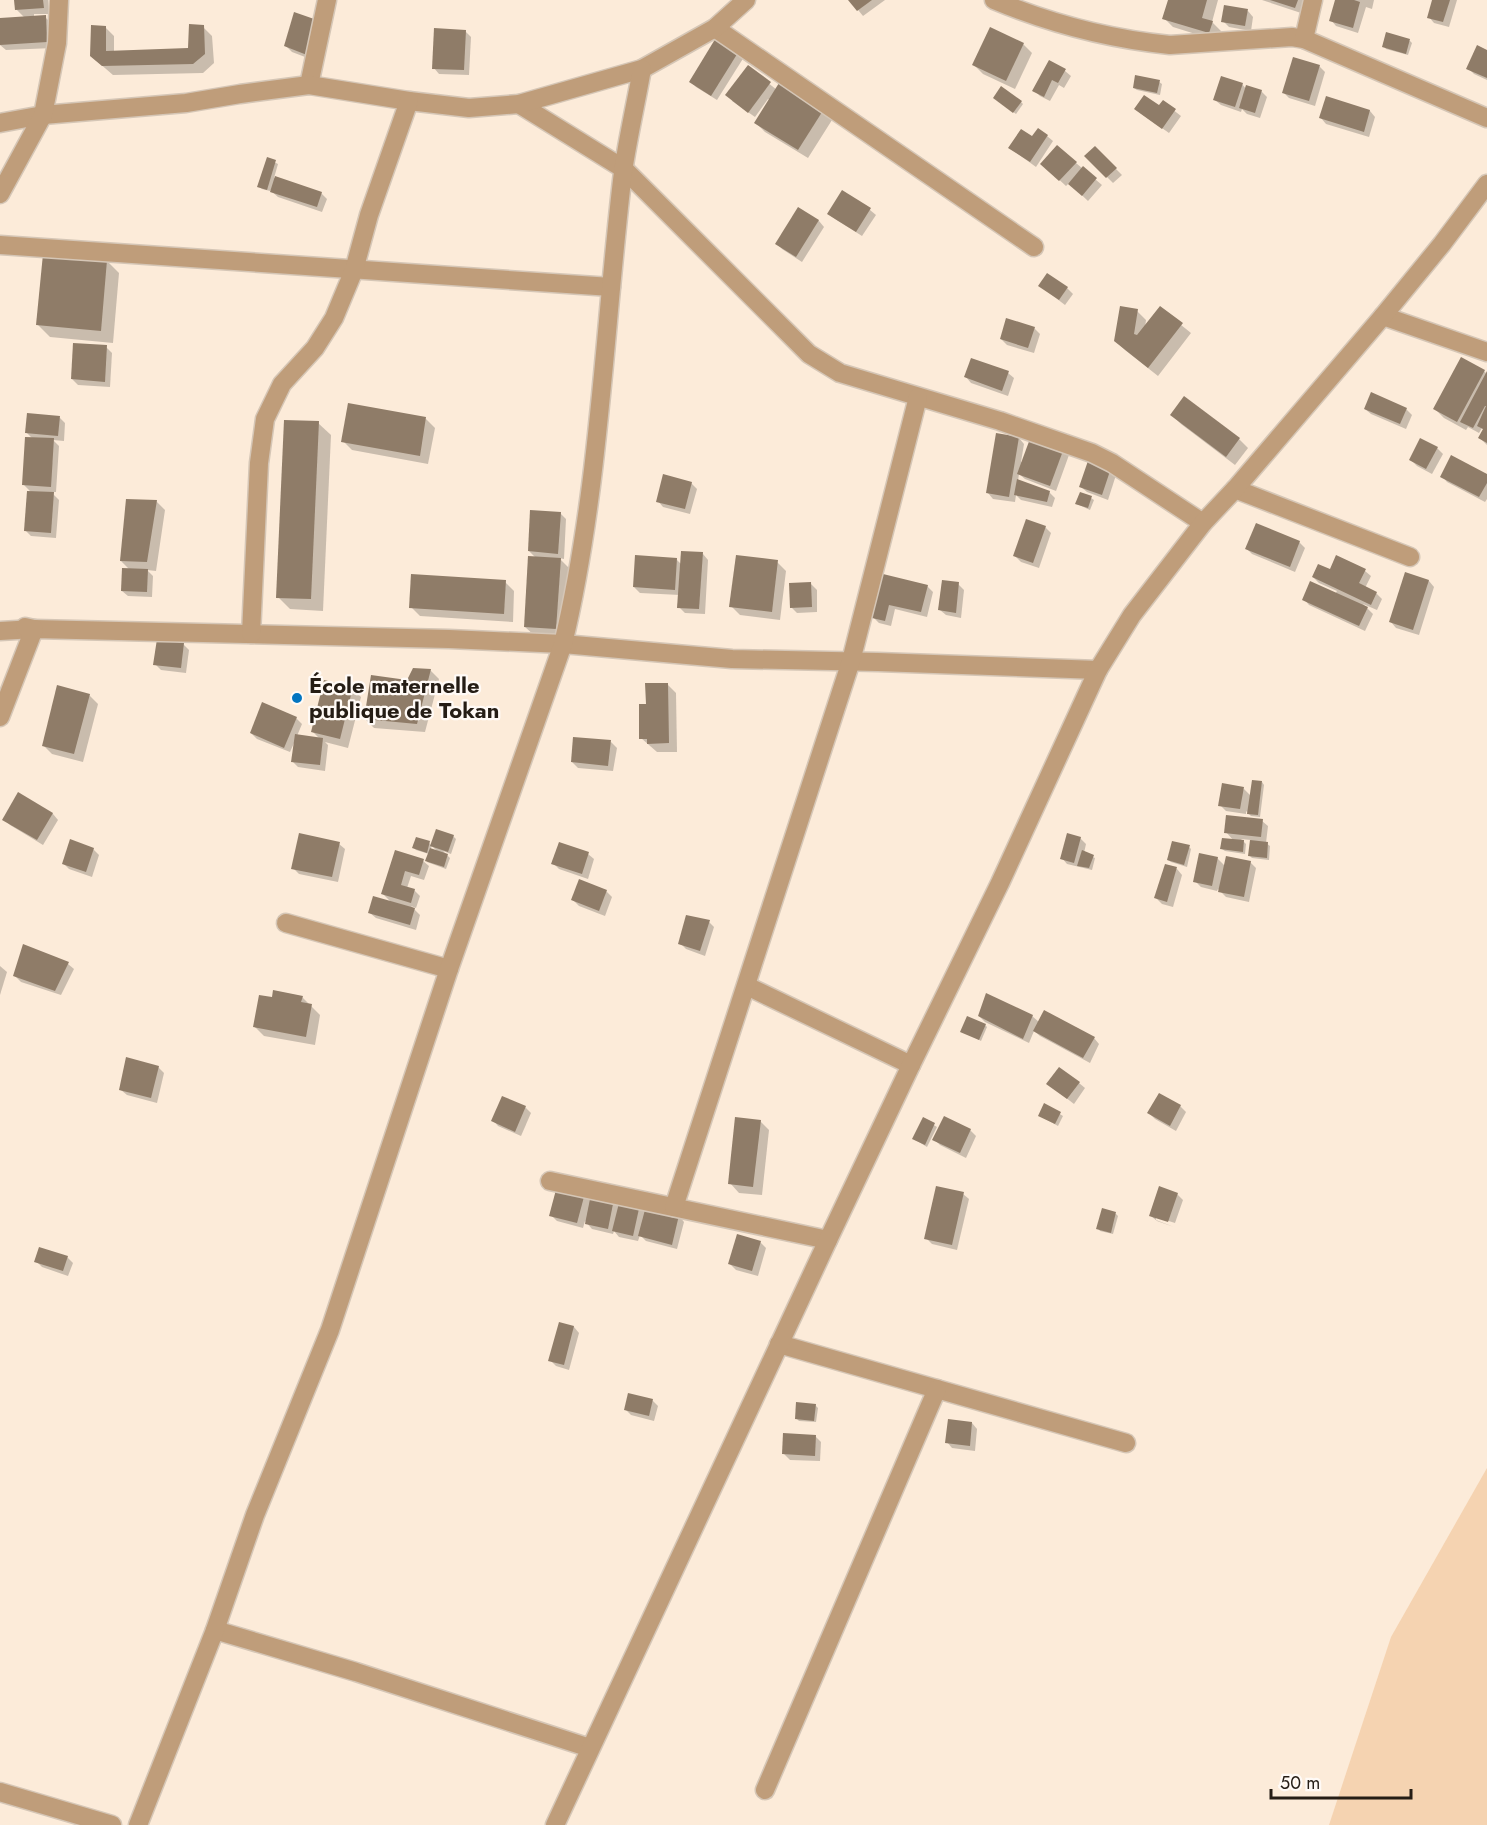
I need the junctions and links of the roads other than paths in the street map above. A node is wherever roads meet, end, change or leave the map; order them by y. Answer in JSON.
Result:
{"nodes":[{"id":1,"x":59,"y":0,"type":"edge"},
{"id":2,"x":327,"y":0,"type":"edge"},
{"id":3,"x":746,"y":0,"type":"edge"},
{"id":4,"x":994,"y":0,"type":"edge"},
{"id":5,"x":1314,"y":0,"type":"edge"},
{"id":6,"x":715,"y":28,"type":"junction"},
{"id":7,"x":1304,"y":39,"type":"junction"},
{"id":8,"x":642,"y":69,"type":"junction"},
{"id":9,"x":309,"y":85,"type":"junction"},
{"id":10,"x":409,"y":101,"type":"junction"},
{"id":11,"x":519,"y":104,"type":"junction"},
{"id":12,"x":43,"y":114,"type":"junction"},
{"id":13,"x":1487,"y":118,"type":"edge"},
{"id":14,"x":0,"y":123,"type":"edge"},
{"id":15,"x":624,"y":169,"type":"junction"},
{"id":16,"x":1487,"y":184,"type":"edge"},
{"id":17,"x":0,"y":194,"type":"edge"},
{"id":18,"x":0,"y":245,"type":"edge"},
{"id":19,"x":1034,"y":247,"type":"dead end"},
{"id":20,"x":354,"y":270,"type":"junction"},
{"id":21,"x":611,"y":287,"type":"junction"},
{"id":22,"x":1383,"y":316,"type":"junction"},
{"id":23,"x":1487,"y":352,"type":"edge"},
{"id":24,"x":918,"y":397,"type":"junction"},
{"id":25,"x":1235,"y":489,"type":"junction"},
{"id":26,"x":1203,"y":523,"type":"junction"},
{"id":27,"x":1410,"y":557,"type":"dead end"},
{"id":28,"x":0,"y":619,"type":"edge"},
{"id":29,"x":34,"y":630,"type":"junction"},
{"id":30,"x":0,"y":631,"type":"edge"},
{"id":31,"x":251,"y":634,"type":"junction"},
{"id":32,"x":563,"y":644,"type":"junction"},
{"id":33,"x":851,"y":661,"type":"junction"},
{"id":34,"x":1098,"y":670,"type":"junction"},
{"id":35,"x":0,"y":717,"type":"edge"},
{"id":36,"x":286,"y":923,"type":"dead end"},
{"id":37,"x":449,"y":969,"type":"junction"},
{"id":38,"x":747,"y":986,"type":"junction"},
{"id":39,"x":910,"y":1065,"type":"junction"},
{"id":40,"x":550,"y":1181,"type":"dead end"},
{"id":41,"x":674,"y":1207,"type":"junction"},
{"id":42,"x":828,"y":1240,"type":"junction"},
{"id":43,"x":779,"y":1344,"type":"junction"},
{"id":44,"x":937,"y":1389,"type":"junction"},
{"id":45,"x":1126,"y":1443,"type":"dead end"},
{"id":46,"x":214,"y":1630,"type":"junction"},
{"id":47,"x":590,"y":1748,"type":"junction"},
{"id":48,"x":765,"y":1790,"type":"dead end"},
{"id":49,"x":0,"y":1792,"type":"edge"},
{"id":50,"x":112,"y":1825,"type":"edge"},
{"id":51,"x":138,"y":1825,"type":"edge"},
{"id":52,"x":555,"y":1825,"type":"edge"}],
"edges":[{"from":1,"to":12,"type":"street"},
{"from":2,"to":9,"type":"street"},
{"from":3,"to":6,"type":"street"},
{"from":4,"to":7,"type":"street"},
{"from":5,"to":7,"type":"street"},
{"from":6,"to":8,"type":"street"},
{"from":6,"to":19,"type":"street"},
{"from":7,"to":13,"type":"street"},
{"from":8,"to":11,"type":"street"},
{"from":8,"to":15,"type":"street"},
{"from":9,"to":10,"type":"street"},
{"from":9,"to":12,"type":"street"},
{"from":10,"to":11,"type":"street"},
{"from":10,"to":20,"type":"street"},
{"from":11,"to":15,"type":"street"},
{"from":12,"to":14,"type":"street"},
{"from":12,"to":17,"type":"street"},
{"from":15,"to":21,"type":"street"},
{"from":15,"to":24,"type":"street"},
{"from":16,"to":22,"type":"street"},
{"from":18,"to":20,"type":"street"},
{"from":20,"to":21,"type":"street"},
{"from":20,"to":31,"type":"street"},
{"from":21,"to":32,"type":"street"},
{"from":22,"to":23,"type":"street"},
{"from":22,"to":25,"type":"street"},
{"from":24,"to":26,"type":"street"},
{"from":24,"to":33,"type":"street"},
{"from":25,"to":26,"type":"street"},
{"from":25,"to":27,"type":"street"},
{"from":26,"to":34,"type":"street"},
{"from":28,"to":29,"type":"street"},
{"from":29,"to":30,"type":"street"},
{"from":29,"to":31,"type":"street"},
{"from":29,"to":35,"type":"street"},
{"from":31,"to":32,"type":"street"},
{"from":32,"to":33,"type":"street"},
{"from":32,"to":37,"type":"street"},
{"from":33,"to":34,"type":"street"},
{"from":33,"to":38,"type":"street"},
{"from":34,"to":39,"type":"street"},
{"from":36,"to":37,"type":"street"},
{"from":37,"to":46,"type":"street"},
{"from":38,"to":39,"type":"street"},
{"from":38,"to":41,"type":"street"},
{"from":39,"to":42,"type":"street"},
{"from":40,"to":41,"type":"street"},
{"from":41,"to":42,"type":"street"},
{"from":42,"to":43,"type":"street"},
{"from":43,"to":44,"type":"street"},
{"from":43,"to":47,"type":"street"},
{"from":44,"to":45,"type":"street"},
{"from":44,"to":48,"type":"street"},
{"from":46,"to":47,"type":"street"},
{"from":46,"to":51,"type":"street"},
{"from":47,"to":52,"type":"street"},
{"from":49,"to":50,"type":"street"}]}
